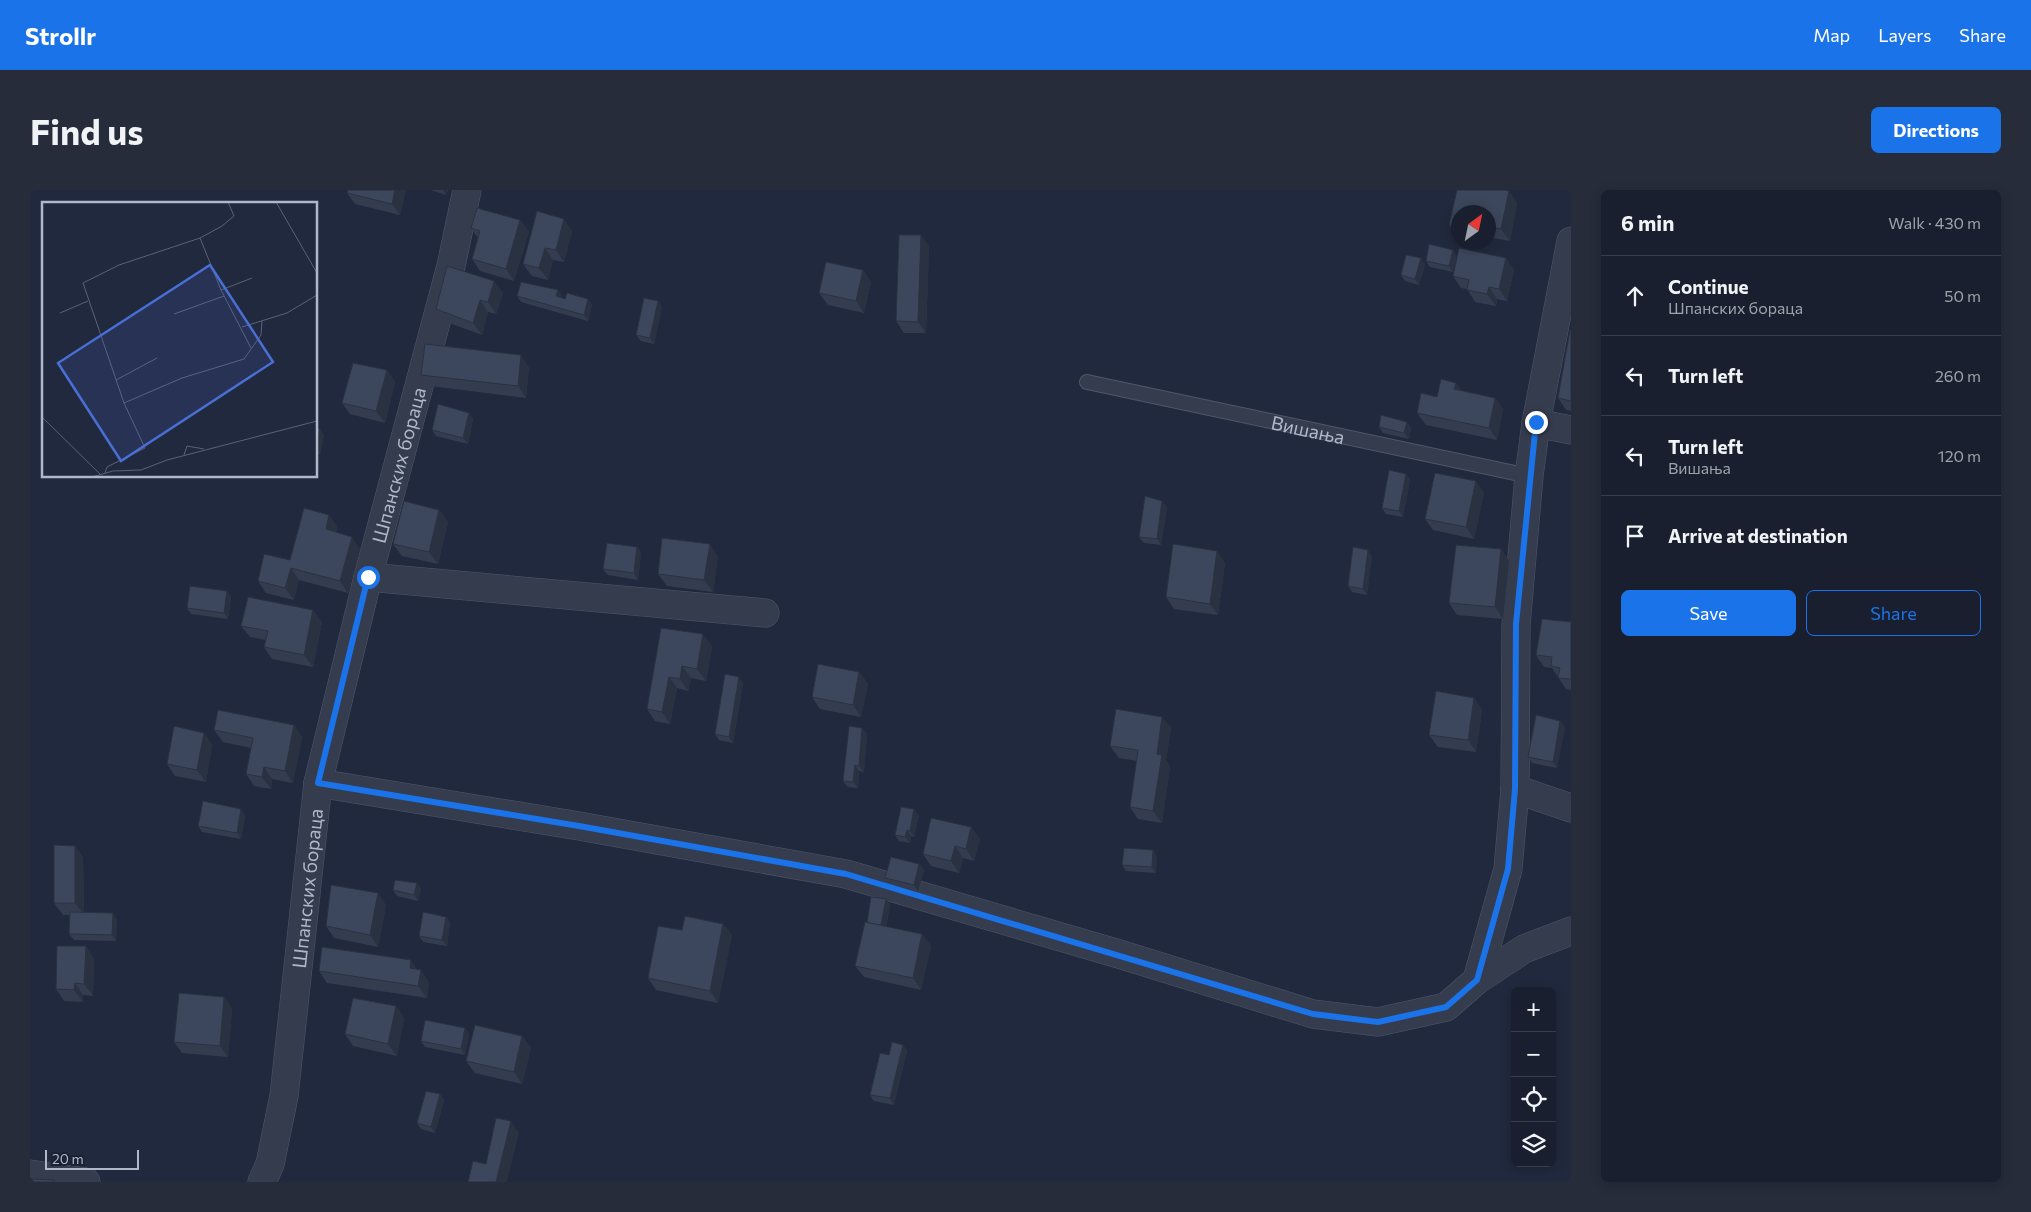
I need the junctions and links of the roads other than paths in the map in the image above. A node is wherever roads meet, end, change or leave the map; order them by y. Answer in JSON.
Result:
{"nodes":[{"id":1,"x":467,"y":190,"type":"edge"},
{"id":2,"x":1571,"y":241,"type":"edge"},
{"id":3,"x":1087,"y":382,"type":"dead end"},
{"id":4,"x":1536,"y":422,"type":"junction"},
{"id":5,"x":1571,"y":430,"type":"edge"},
{"id":6,"x":1529,"y":476,"type":"junction"},
{"id":7,"x":368,"y":577,"type":"junction"},
{"id":8,"x":765,"y":613,"type":"dead end"},
{"id":9,"x":318,"y":783,"type":"junction"},
{"id":10,"x":1515,"y":789,"type":"junction"},
{"id":11,"x":1571,"y":808,"type":"edge"},
{"id":12,"x":1571,"y":931,"type":"edge"},
{"id":13,"x":1477,"y":980,"type":"junction"},
{"id":14,"x":30,"y":1174,"type":"edge"},
{"id":15,"x":86,"y":1182,"type":"edge"},
{"id":16,"x":262,"y":1182,"type":"edge"}],
"edges":[{"from":1,"to":7,"type":"street","name":"Шпанских бораца"},
{"from":2,"to":4,"type":"street"},
{"from":3,"to":6,"type":"lane","name":"Вишања"},
{"from":4,"to":5,"type":"street"},
{"from":4,"to":6,"type":"street"},
{"from":6,"to":10,"type":"street"},
{"from":7,"to":8,"type":"street"},
{"from":7,"to":9,"type":"street","name":"Шпанских бораца"},
{"from":9,"to":13,"type":"street"},
{"from":9,"to":16,"type":"street","name":"Шпанских бораца"},
{"from":10,"to":11,"type":"street"},
{"from":10,"to":13,"type":"street"},
{"from":12,"to":13,"type":"street"},
{"from":14,"to":15,"type":"street"}]}
